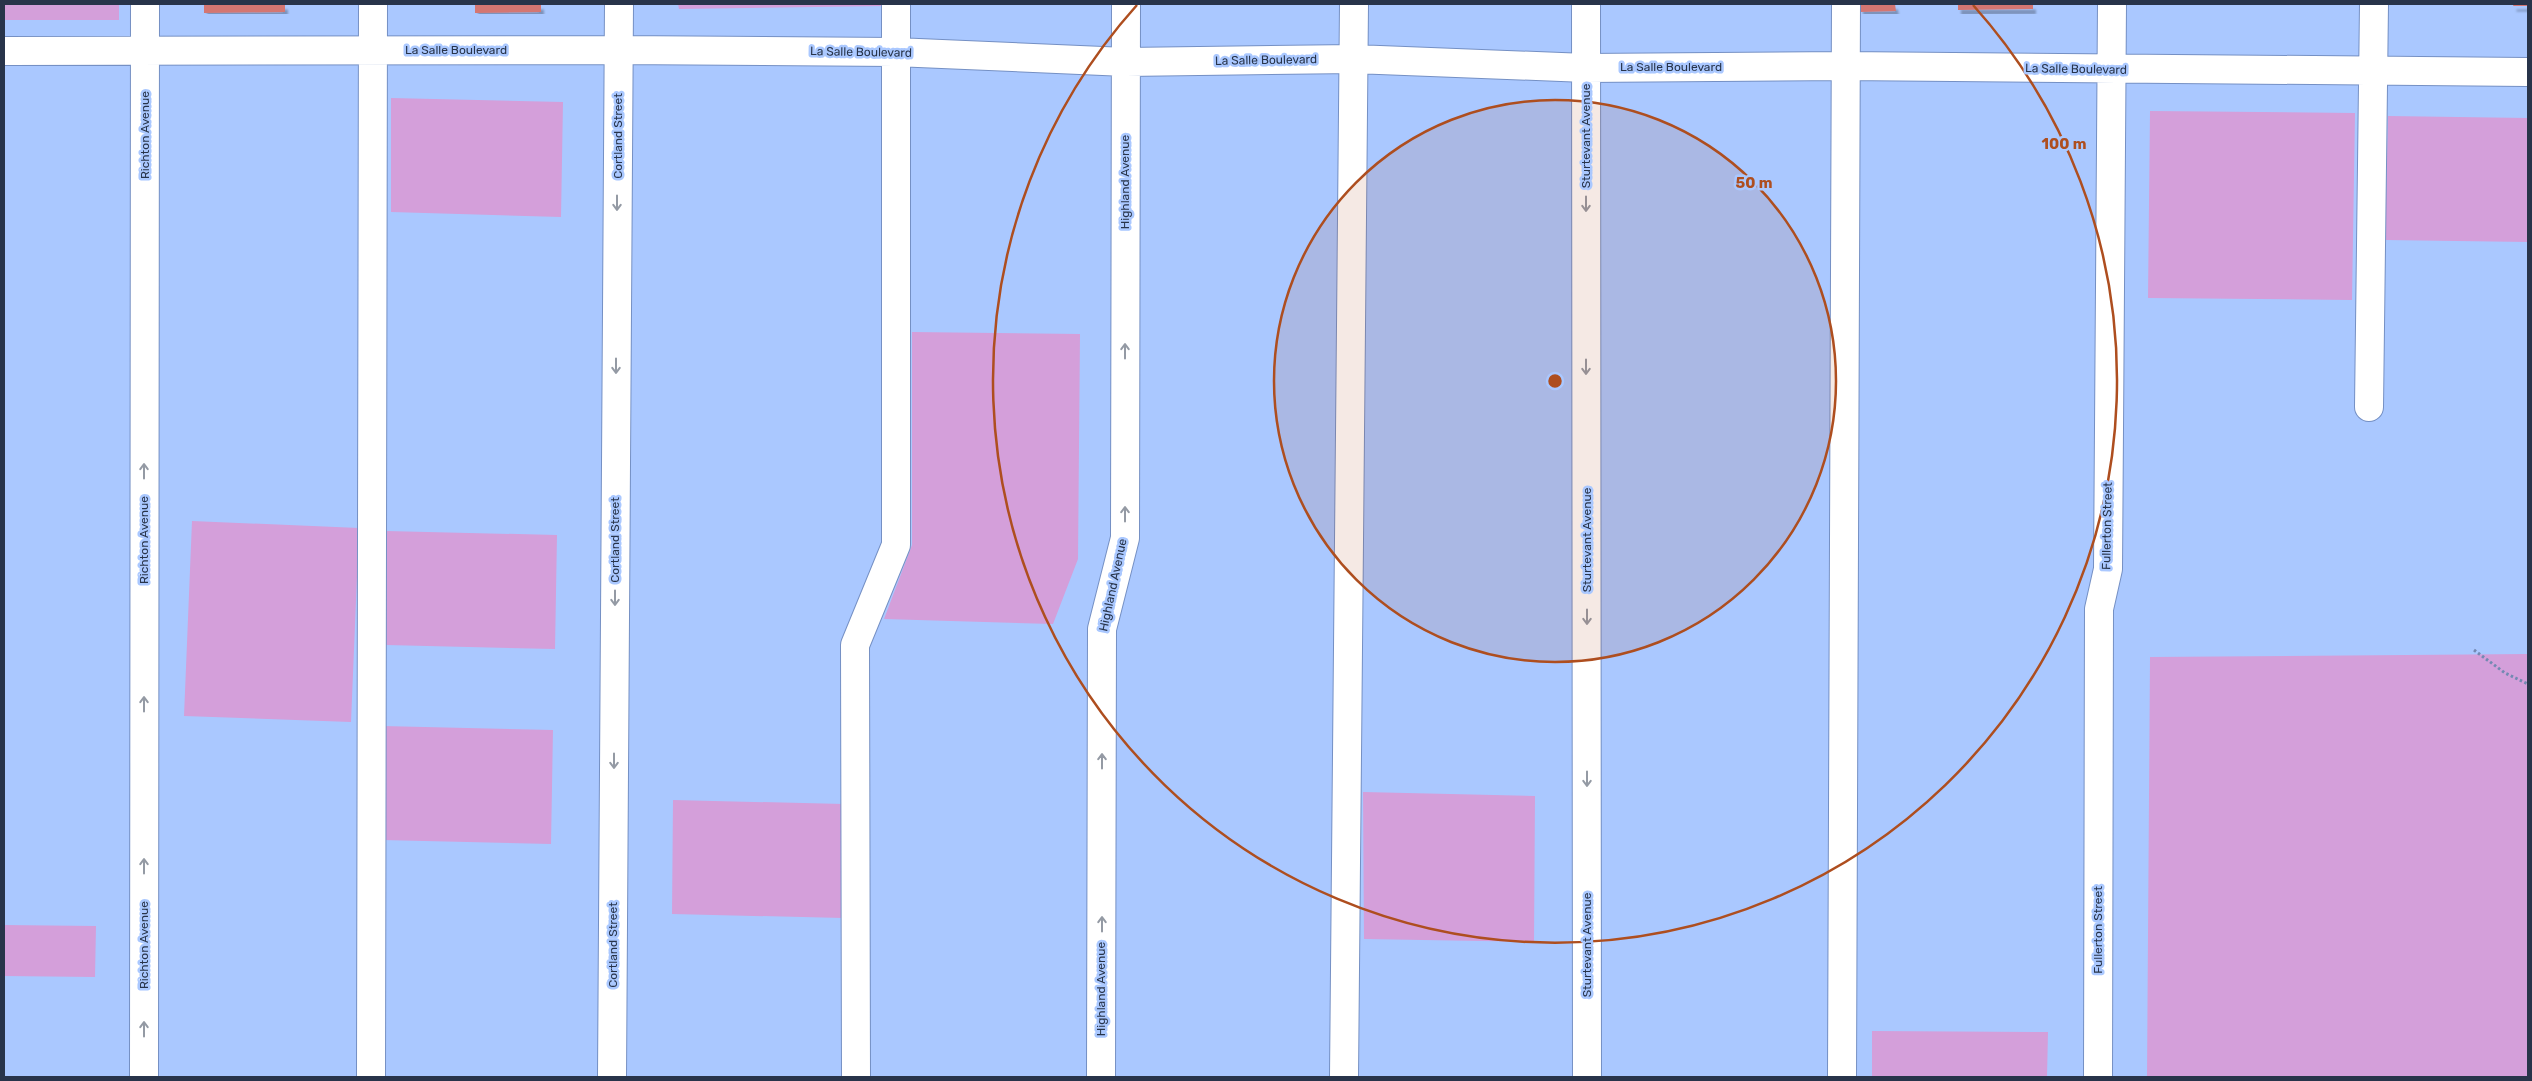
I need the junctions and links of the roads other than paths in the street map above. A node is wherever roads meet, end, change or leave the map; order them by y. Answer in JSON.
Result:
{"nodes":[{"id":1,"x":145,"y":4,"type":"edge"},
{"id":2,"x":373,"y":4,"type":"edge"},
{"id":3,"x":618,"y":4,"type":"edge"},
{"id":4,"x":896,"y":4,"type":"edge"},
{"id":5,"x":1126,"y":4,"type":"edge"},
{"id":6,"x":1354,"y":4,"type":"edge"},
{"id":7,"x":1586,"y":4,"type":"edge"},
{"id":8,"x":1846,"y":4,"type":"edge"},
{"id":9,"x":2112,"y":4,"type":"edge"},
{"id":10,"x":2374,"y":4,"type":"edge"},
{"id":11,"x":373,"y":50,"type":"junction"},
{"id":12,"x":618,"y":50,"type":"junction"},
{"id":13,"x":4,"y":51,"type":"edge"},
{"id":14,"x":145,"y":51,"type":"junction"},
{"id":15,"x":896,"y":52,"type":"junction"},
{"id":16,"x":1354,"y":59,"type":"junction"},
{"id":17,"x":1126,"y":62,"type":"junction"},
{"id":18,"x":1845,"y":66,"type":"junction"},
{"id":19,"x":1586,"y":68,"type":"junction"},
{"id":20,"x":2112,"y":70,"type":"junction"},
{"id":21,"x":2374,"y":72,"type":"junction"},
{"id":22,"x":2528,"y":72,"type":"edge"},
{"id":23,"x":2369,"y":407,"type":"dead end"},
{"id":24,"x":144,"y":1077,"type":"edge"},
{"id":25,"x":371,"y":1077,"type":"edge"},
{"id":26,"x":612,"y":1077,"type":"edge"},
{"id":27,"x":856,"y":1077,"type":"edge"},
{"id":28,"x":1101,"y":1077,"type":"edge"},
{"id":29,"x":1344,"y":1077,"type":"edge"},
{"id":30,"x":1587,"y":1077,"type":"edge"},
{"id":31,"x":1842,"y":1077,"type":"edge"},
{"id":32,"x":2098,"y":1077,"type":"edge"}],
"edges":[{"from":1,"to":14,"type":"street","name":"Richton Avenue"},
{"from":2,"to":11,"type":"street"},
{"from":3,"to":12,"type":"street","name":"Cortland Street"},
{"from":4,"to":15,"type":"street"},
{"from":5,"to":17,"type":"street","name":"Highland Avenue"},
{"from":6,"to":16,"type":"street"},
{"from":7,"to":19,"type":"street","name":"Sturtevant Avenue"},
{"from":8,"to":18,"type":"street"},
{"from":9,"to":20,"type":"street","name":"Fullerton Street"},
{"from":10,"to":21,"type":"street"},
{"from":11,"to":12,"type":"street","name":"La Salle Boulevard"},
{"from":11,"to":14,"type":"street","name":"La Salle Boulevard"},
{"from":11,"to":25,"type":"street"},
{"from":12,"to":15,"type":"street","name":"La Salle Boulevard"},
{"from":12,"to":26,"type":"street","name":"Cortland Street","one_way":true},
{"from":13,"to":14,"type":"street","name":"La Salle Boulevard"},
{"from":24,"to":14,"type":"street","name":"Richton Avenue","one_way":true},
{"from":15,"to":17,"type":"street","name":"La Salle Boulevard"},
{"from":15,"to":27,"type":"street"},
{"from":16,"to":17,"type":"street","name":"La Salle Boulevard"},
{"from":16,"to":19,"type":"street","name":"La Salle Boulevard"},
{"from":16,"to":29,"type":"street"},
{"from":28,"to":17,"type":"street","name":"Highland Avenue","one_way":true},
{"from":18,"to":19,"type":"street","name":"La Salle Boulevard"},
{"from":18,"to":20,"type":"street","name":"La Salle Boulevard"},
{"from":18,"to":31,"type":"street"},
{"from":19,"to":30,"type":"street","name":"Sturtevant Avenue","one_way":true},
{"from":20,"to":21,"type":"street","name":"La Salle Boulevard"},
{"from":20,"to":32,"type":"street","name":"Fullerton Street"},
{"from":21,"to":22,"type":"street","name":"La Salle Boulevard"},
{"from":21,"to":23,"type":"street"}]}
